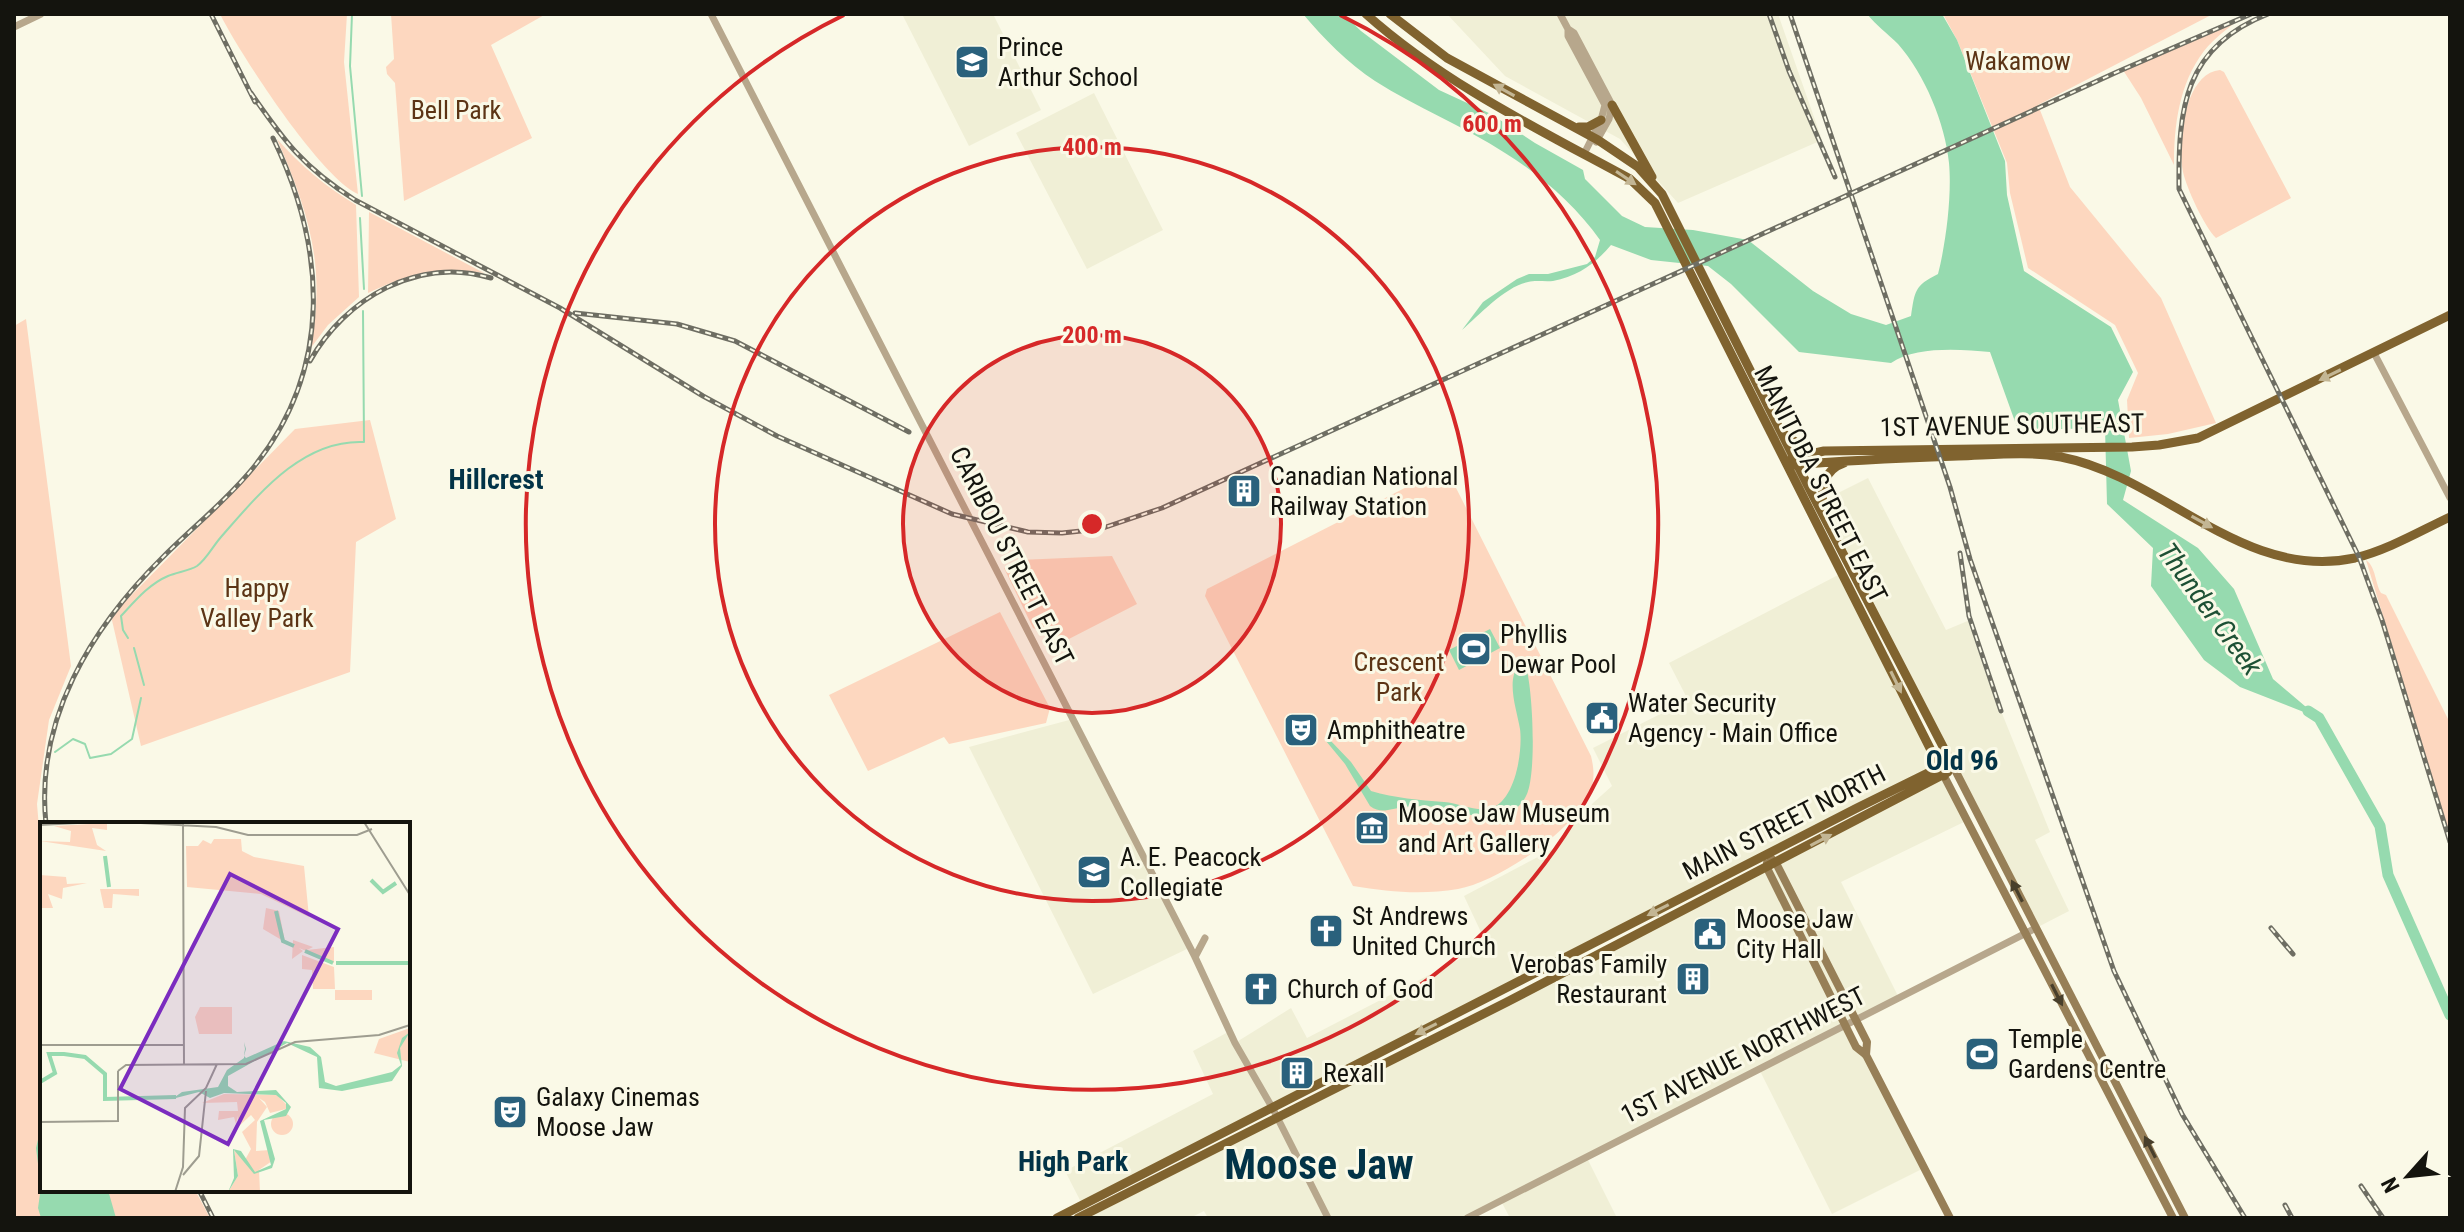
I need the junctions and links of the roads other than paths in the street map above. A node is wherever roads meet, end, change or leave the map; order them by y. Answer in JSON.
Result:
{"nodes":[{"id":1,"x":41,"y":14,"type":"edge"},
{"id":2,"x":711,"y":14,"type":"edge"},
{"id":3,"x":1366,"y":14,"type":"edge"},
{"id":4,"x":1390,"y":14,"type":"edge"},
{"id":5,"x":1560,"y":14,"type":"edge"},
{"id":6,"x":14,"y":27,"type":"edge"},
{"id":7,"x":1568,"y":29,"type":"junction"},
{"id":8,"x":1612,"y":105,"type":"junction"},
{"id":9,"x":1601,"y":120,"type":"junction"},
{"id":10,"x":1577,"y":127,"type":"junction"},
{"id":11,"x":1595,"y":138,"type":"junction"},
{"id":12,"x":1584,"y":154,"type":"junction"},
{"id":13,"x":1662,"y":194,"type":"junction"},
{"id":14,"x":1664,"y":209,"type":"junction"},
{"id":15,"x":1702,"y":283,"type":"junction"},
{"id":16,"x":2450,"y":315,"type":"edge"},
{"id":17,"x":2374,"y":353,"type":"junction"},
{"id":18,"x":1781,"y":431,"type":"junction"},
{"id":19,"x":1811,"y":453,"type":"junction"},
{"id":20,"x":1856,"y":460,"type":"junction"},
{"id":21,"x":1793,"y":462,"type":"junction"},
{"id":22,"x":2450,"y":498,"type":"edge"},
{"id":23,"x":1824,"y":517,"type":"junction"},
{"id":24,"x":2450,"y":517,"type":"edge"},
{"id":25,"x":1953,"y":766,"type":"junction"},
{"id":26,"x":1942,"y":772,"type":"junction"},
{"id":27,"x":1767,"y":855,"type":"junction"},
{"id":28,"x":1772,"y":865,"type":"junction"},
{"id":29,"x":2036,"y":928,"type":"junction"},
{"id":30,"x":2025,"y":934,"type":"junction"},
{"id":31,"x":1205,"y":938,"type":"dead end"},
{"id":32,"x":1195,"y":957,"type":"junction"},
{"id":33,"x":1856,"y":1020,"type":"junction"},
{"id":34,"x":1846,"y":1025,"type":"junction"},
{"id":35,"x":1866,"y":1055,"type":"junction"},
{"id":36,"x":1275,"y":1113,"type":"junction"},
{"id":37,"x":1057,"y":1218,"type":"edge"},
{"id":38,"x":1078,"y":1218,"type":"edge"},
{"id":39,"x":1328,"y":1218,"type":"edge"},
{"id":40,"x":1467,"y":1218,"type":"edge"},
{"id":41,"x":1950,"y":1218,"type":"edge"},
{"id":42,"x":2173,"y":1218,"type":"edge"},
{"id":43,"x":2184,"y":1218,"type":"edge"}],
"edges":[{"from":1,"to":6,"type":"street"},
{"from":2,"to":32,"type":"street","name":"CARIBOU STREET EAST"},
{"from":3,"to":12,"type":"main road"},
{"from":10,"to":4,"type":"main road","one_way":true},
{"from":5,"to":7,"type":"street"},
{"from":7,"to":8,"type":"street"},
{"from":7,"to":9,"type":"street"},
{"from":8,"to":11,"type":"street"},
{"from":8,"to":13,"type":"main road"},
{"from":9,"to":10,"type":"main road"},
{"from":9,"to":11,"type":"street"},
{"from":10,"to":11,"type":"main road"},
{"from":11,"to":12,"type":"street"},
{"from":11,"to":13,"type":"main road"},
{"from":12,"to":14,"type":"main road","one_way":true},
{"from":13,"to":14,"type":"main road","name":"MANITOBA STREET EAST"},
{"from":14,"to":15,"type":"main road","name":"MANITOBA STREET EAST"},
{"from":15,"to":18,"type":"main road","name":"MANITOBA STREET EAST"},
{"from":15,"to":21,"type":"main road","name":"MANITOBA STREET EAST"},
{"from":16,"to":17,"type":"main road","name":"1ST AVENUE SOUTHEAST"},
{"from":17,"to":19,"type":"main road","name":"1ST AVENUE SOUTHEAST","one_way":true},
{"from":17,"to":22,"type":"street"},
{"from":18,"to":19,"type":"main road"},
{"from":18,"to":21,"type":"main road","name":"MANITOBA STREET EAST"},
{"from":19,"to":21,"type":"main road","name":"1ST AVENUE SOUTHEAST"},
{"from":20,"to":21,"type":"main road","name":"1ST AVENUE SOUTHEAST"},
{"from":20,"to":23,"type":"main road"},
{"from":20,"to":24,"type":"main road","name":"1ST AVENUE SOUTHEAST","one_way":true},
{"from":21,"to":23,"type":"main road","name":"MANITOBA STREET EAST"},
{"from":21,"to":26,"type":"main road","name":"MANITOBA STREET EAST","one_way":true},
{"from":23,"to":25,"type":"main road","name":"MANITOBA STREET EAST"},
{"from":25,"to":26,"type":"main road","name":"MAIN STREET NORTH"},
{"from":29,"to":25,"type":"main road","one_way":true},
{"from":26,"to":27,"type":"main road","name":"MAIN STREET NORTH"},
{"from":28,"to":26,"type":"main road","name":"MAIN STREET NORTH","one_way":true},
{"from":26,"to":30,"type":"main road"},
{"from":27,"to":28,"type":"main road"},
{"from":27,"to":36,"type":"main road","name":"MAIN STREET NORTH","one_way":true},
{"from":28,"to":33,"type":"main road"},
{"from":28,"to":34,"type":"main road"},
{"from":28,"to":36,"type":"main road","name":"MAIN STREET NORTH"},
{"from":29,"to":30,"type":"street","name":"1ST AVENUE NORTHWEST"},
{"from":43,"to":29,"type":"main road","one_way":true},
{"from":30,"to":33,"type":"street","name":"1ST AVENUE NORTHWEST"},
{"from":30,"to":42,"type":"main road","one_way":true},
{"from":31,"to":32,"type":"street"},
{"from":32,"to":36,"type":"street","name":"CARIBOU STREET EAST"},
{"from":33,"to":34,"type":"street","name":"1ST AVENUE NORTHWEST"},
{"from":33,"to":35,"type":"main road"},
{"from":34,"to":35,"type":"main road"},
{"from":34,"to":40,"type":"street","name":"1ST AVENUE NORTHWEST"},
{"from":35,"to":41,"type":"main road"},
{"from":36,"to":37,"type":"main road","name":"MAIN STREET NORTH"},
{"from":36,"to":38,"type":"main road","name":"MAIN STREET NORTH"},
{"from":36,"to":39,"type":"street","name":"CARIBOU STREET EAST"}]}
